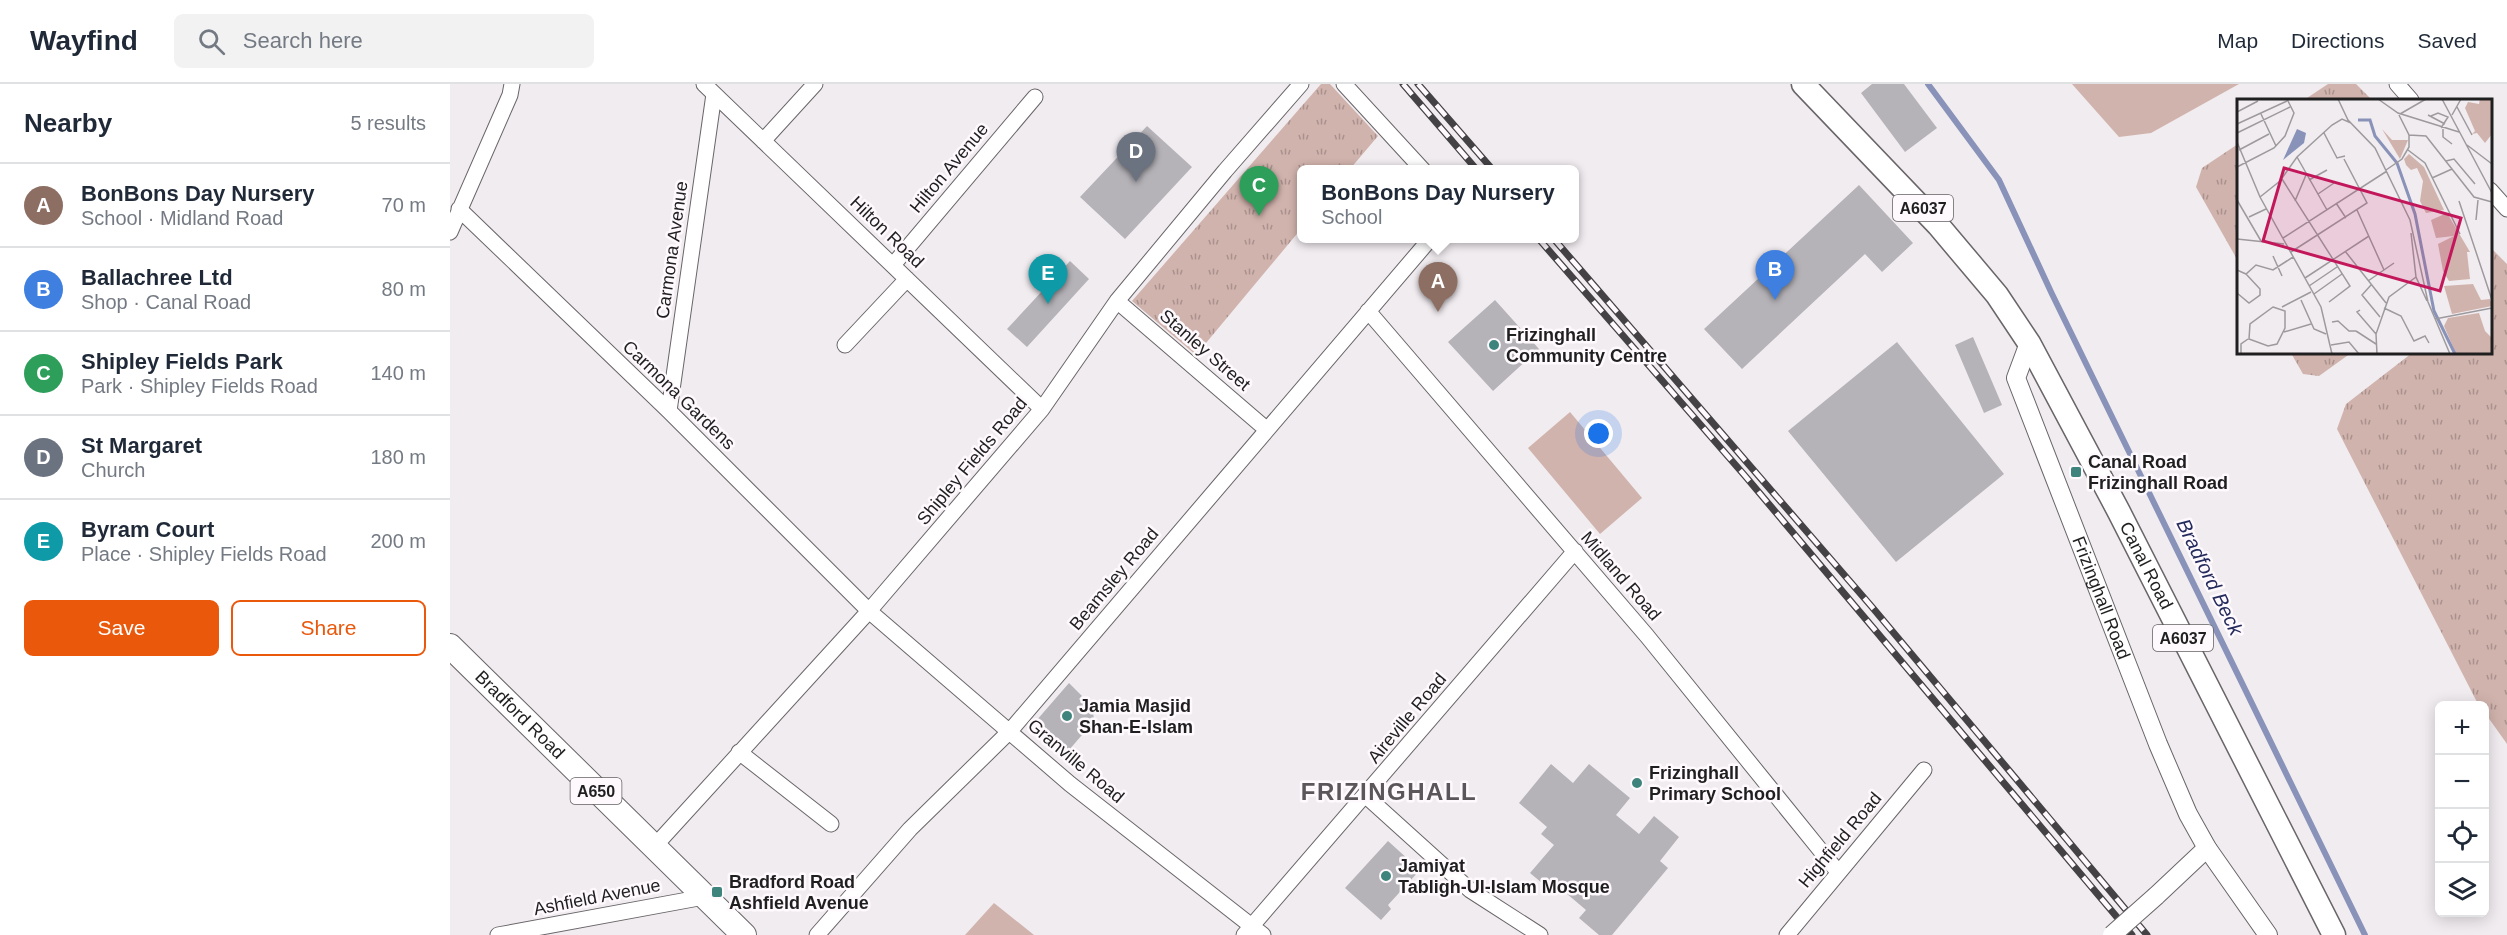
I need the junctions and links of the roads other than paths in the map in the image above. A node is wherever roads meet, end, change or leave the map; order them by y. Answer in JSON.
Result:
{"nodes":[{"id":1,"x":512,"y":84,"type":"edge"},
{"id":2,"x":815,"y":84,"type":"edge"},
{"id":3,"x":1301,"y":84,"type":"edge"},
{"id":4,"x":1344,"y":84,"type":"edge"},
{"id":5,"x":1803,"y":84,"type":"edge"},
{"id":6,"x":2397,"y":84,"type":"edge"},
{"id":7,"x":709,"y":89,"type":"edge"},
{"id":8,"x":1035,"y":97,"type":"dead end"},
{"id":9,"x":2410,"y":99,"type":"edge"},
{"id":10,"x":763,"y":141,"type":"junction"},
{"id":11,"x":1418,"y":165,"type":"edge"},
{"id":12,"x":2492,"y":192,"type":"edge"},
{"id":13,"x":459,"y":209,"type":"junction"},
{"id":14,"x":2507,"y":209,"type":"edge"},
{"id":15,"x":450,"y":232,"type":"edge"},
{"id":16,"x":1427,"y":243,"type":"edge"},
{"id":17,"x":893,"y":265,"type":"junction"},
{"id":18,"x":907,"y":279,"type":"junction"},
{"id":19,"x":1117,"y":301,"type":"junction"},
{"id":20,"x":1368,"y":311,"type":"junction"},
{"id":21,"x":2029,"y":343,"type":"junction"},
{"id":22,"x":845,"y":345,"type":"dead end"},
{"id":23,"x":1042,"y":409,"type":"junction"},
{"id":24,"x":669,"y":411,"type":"junction"},
{"id":25,"x":1266,"y":429,"type":"junction"},
{"id":26,"x":1575,"y":551,"type":"junction"},
{"id":27,"x":869,"y":611,"type":"junction"},
{"id":28,"x":450,"y":646,"type":"edge"},
{"id":29,"x":1010,"y":731,"type":"junction"},
{"id":30,"x":739,"y":752,"type":"junction"},
{"id":31,"x":1924,"y":770,"type":"dead end"},
{"id":32,"x":1366,"y":796,"type":"junction"},
{"id":33,"x":831,"y":824,"type":"dead end"},
{"id":34,"x":653,"y":848,"type":"junction"},
{"id":35,"x":2207,"y":848,"type":"junction"},
{"id":36,"x":1838,"y":872,"type":"junction"},
{"id":37,"x":704,"y":897,"type":"junction"},
{"id":38,"x":1253,"y":932,"type":"edge"},
{"id":39,"x":498,"y":935,"type":"edge"},
{"id":40,"x":744,"y":935,"type":"edge"},
{"id":41,"x":817,"y":935,"type":"edge"},
{"id":42,"x":1540,"y":935,"type":"edge"},
{"id":43,"x":1787,"y":935,"type":"edge"},
{"id":44,"x":2112,"y":935,"type":"edge"},
{"id":45,"x":2268,"y":935,"type":"edge"},
{"id":46,"x":2334,"y":935,"type":"edge"}],
"edges":[{"from":1,"to":13,"type":"street"},
{"from":2,"to":10,"type":"street"},
{"from":3,"to":19,"type":"street","name":"Shipley Fields Road"},
{"from":4,"to":11,"type":"street"},
{"from":5,"to":21,"type":"main road","name":"Canal Road","number":"A6037"},
{"from":6,"to":9,"type":"street"},
{"from":7,"to":10,"type":"street","name":"Hilton Road"},
{"from":7,"to":24,"type":"street","name":"Carmona Avenue"},
{"from":8,"to":17,"type":"street","name":"Hilton Avenue"},
{"from":10,"to":17,"type":"street","name":"Hilton Road"},
{"from":12,"to":14,"type":"street"},
{"from":13,"to":15,"type":"street"},
{"from":13,"to":24,"type":"street","name":"Carmona Gardens"},
{"from":16,"to":20,"type":"street","name":"Beamsley Road"},
{"from":17,"to":18,"type":"street","name":"Hilton Road"},
{"from":18,"to":22,"type":"street"},
{"from":18,"to":23,"type":"street","name":"Hilton Road"},
{"from":19,"to":23,"type":"street","name":"Shipley Fields Road"},
{"from":19,"to":25,"type":"street","name":"Stanley Street"},
{"from":20,"to":25,"type":"street","name":"Beamsley Road"},
{"from":20,"to":26,"type":"street","name":"Midland Road"},
{"from":21,"to":35,"type":"street","name":"Frizinghall Road"},
{"from":21,"to":46,"type":"main road","name":"Canal Road","number":"A6037"},
{"from":23,"to":27,"type":"street","name":"Shipley Fields Road"},
{"from":24,"to":27,"type":"street","name":"Carmona Gardens"},
{"from":25,"to":29,"type":"street","name":"Beamsley Road"},
{"from":26,"to":32,"type":"street","name":"Aireville Road"},
{"from":26,"to":36,"type":"street","name":"Midland Road"},
{"from":27,"to":29,"type":"street","name":"Granville Road"},
{"from":27,"to":30,"type":"street","name":"Shipley Fields Road"},
{"from":28,"to":34,"type":"highway","name":"Bradford Road","number":"A650"},
{"from":29,"to":38,"type":"street","name":"Granville Road"},
{"from":29,"to":41,"type":"street","name":"Beamsley Road"},
{"from":30,"to":33,"type":"street"},
{"from":30,"to":34,"type":"street","name":"Shipley Fields Road"},
{"from":31,"to":36,"type":"street","name":"Highfield Road"},
{"from":32,"to":38,"type":"street","name":"Aireville Road"},
{"from":32,"to":42,"type":"street"},
{"from":34,"to":37,"type":"highway","name":"Bradford Road","number":"A650"},
{"from":35,"to":44,"type":"street","bridge":true},
{"from":35,"to":45,"type":"street","name":"Frizinghall Road"},
{"from":36,"to":43,"type":"street","name":"Highfield Road"},
{"from":37,"to":39,"type":"street","name":"Ashfield Avenue"},
{"from":37,"to":40,"type":"highway","name":"Bradford Road","number":"A650"}]}
